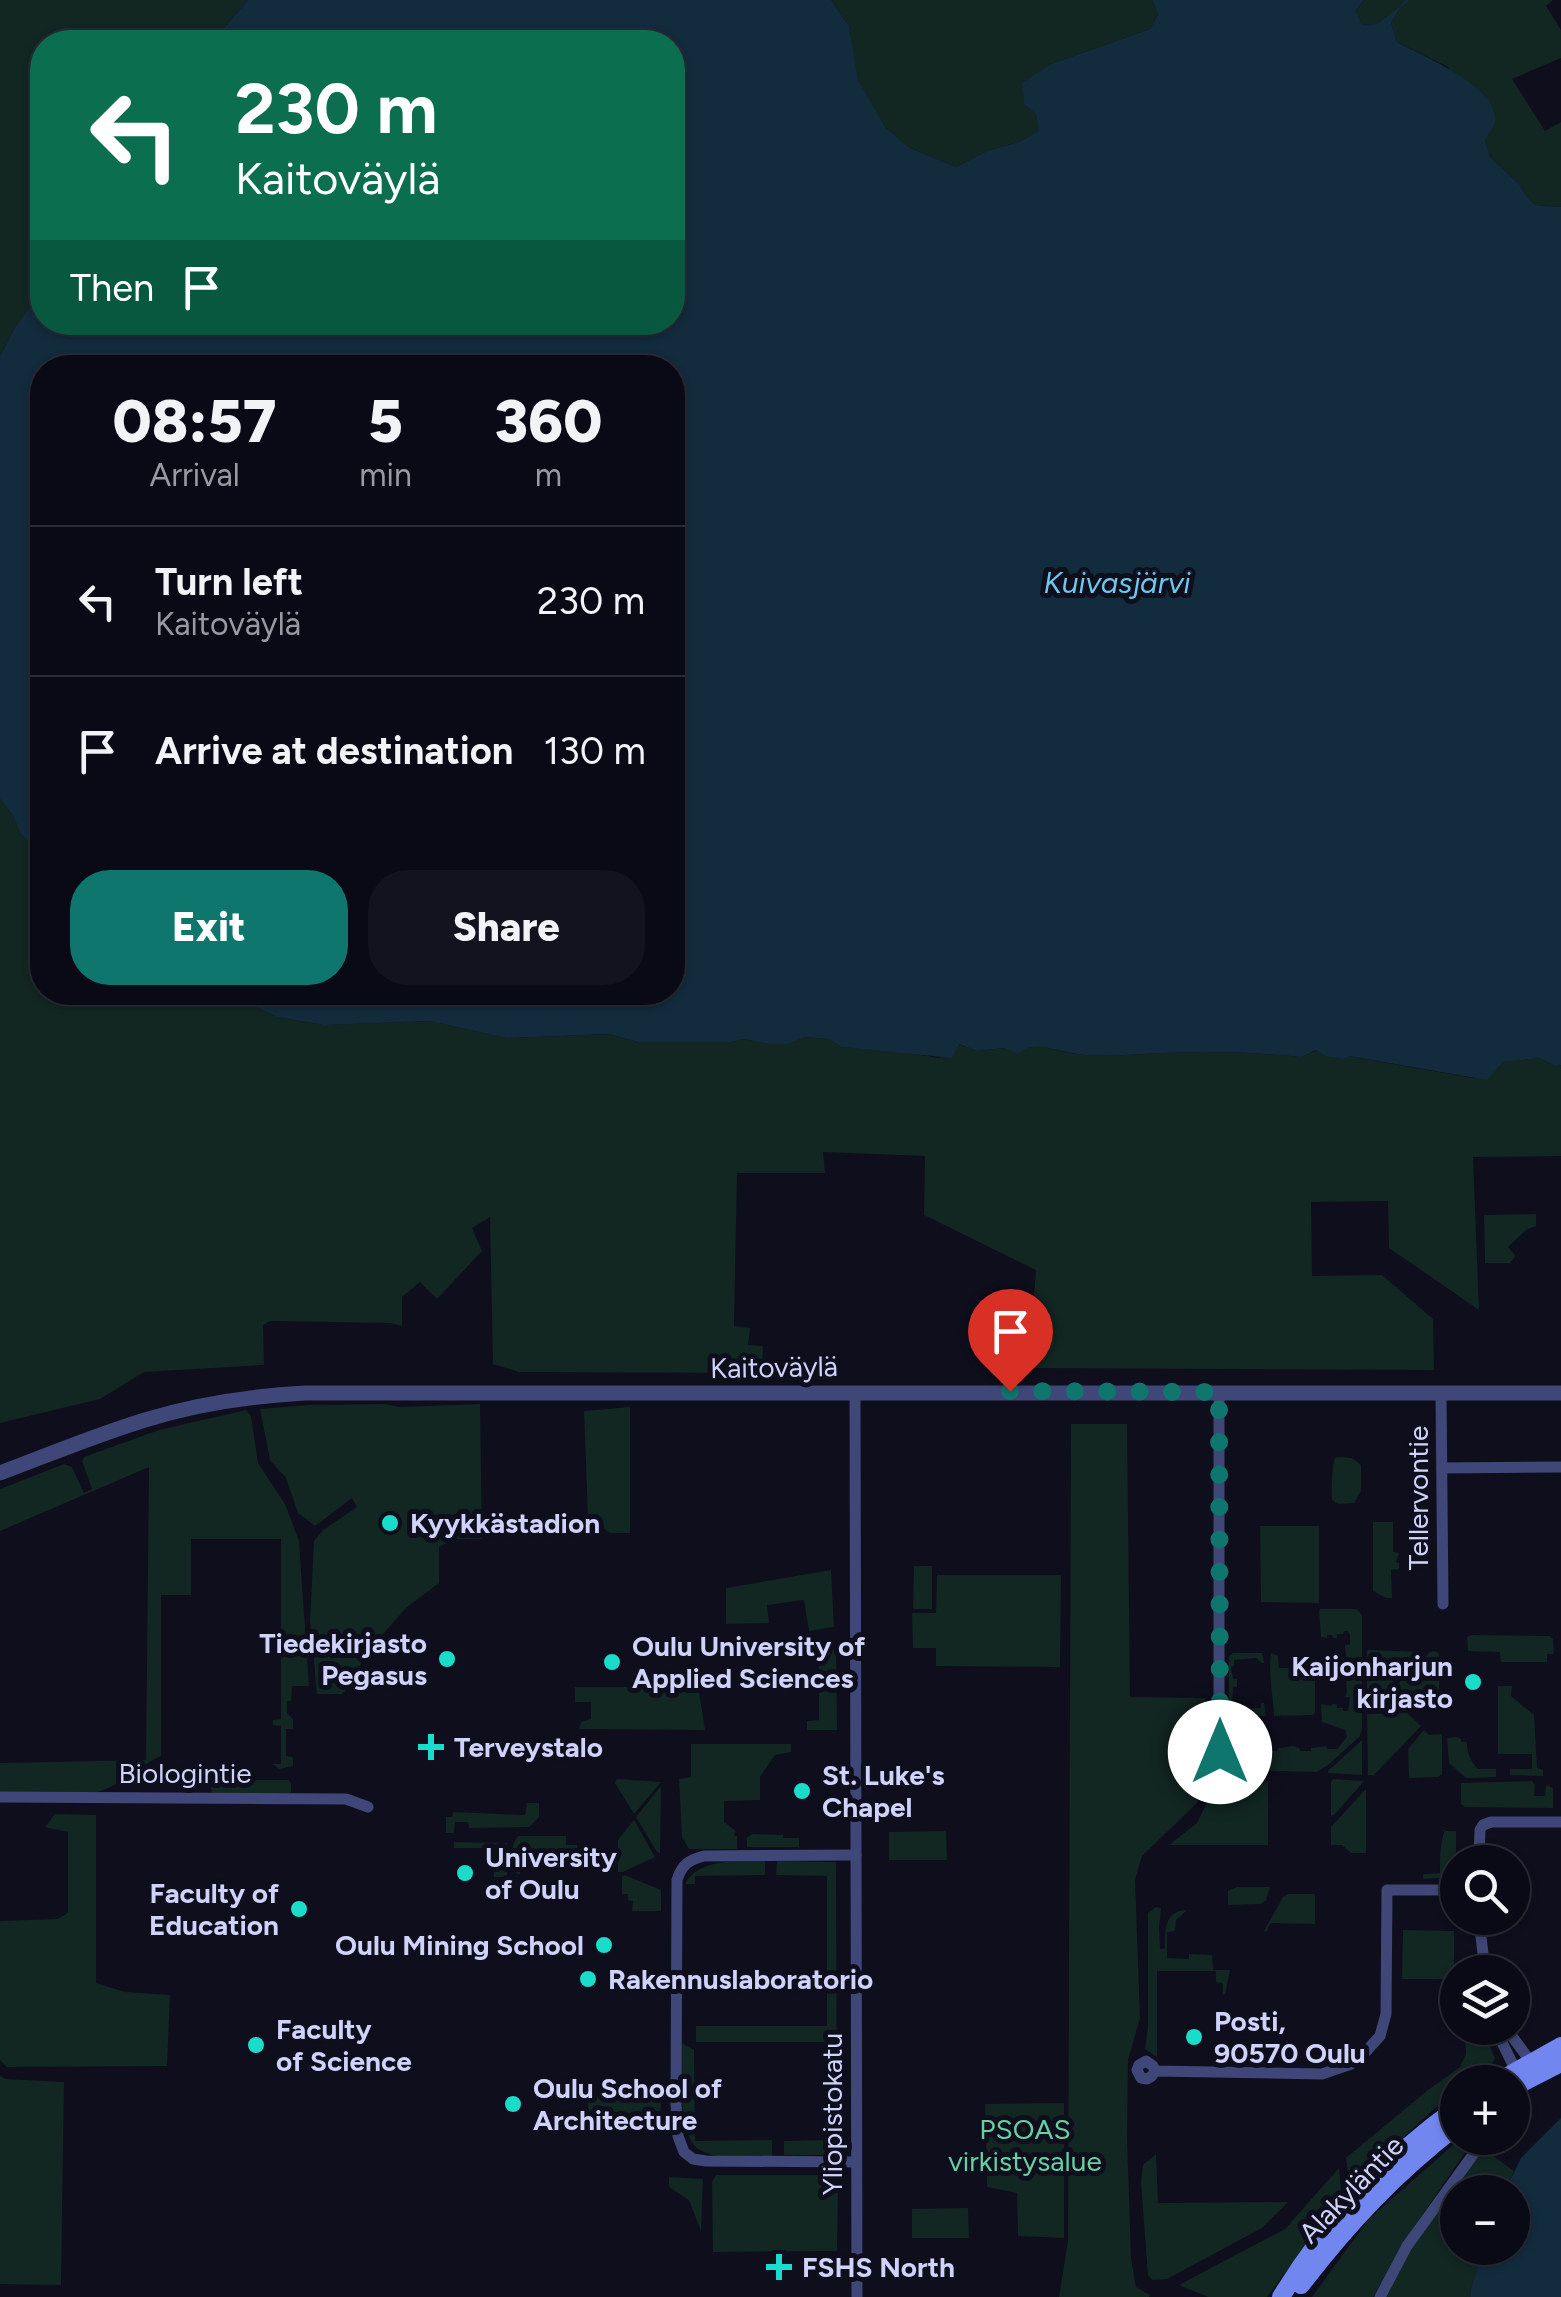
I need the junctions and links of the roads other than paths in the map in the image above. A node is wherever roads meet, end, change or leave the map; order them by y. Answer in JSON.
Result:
{"nodes":[{"id":1,"x":855,"y":1392,"type":"junction"},
{"id":2,"x":1219,"y":1392,"type":"junction"},
{"id":3,"x":1441,"y":1392,"type":"junction"},
{"id":4,"x":1561,"y":1392,"type":"edge"},
{"id":5,"x":1561,"y":1467,"type":"edge"},
{"id":6,"x":1442,"y":1468,"type":"junction"},
{"id":7,"x":0,"y":1473,"type":"edge"},
{"id":8,"x":1443,"y":1604,"type":"dead end"},
{"id":9,"x":1220,"y":1752,"type":"dead end"},
{"id":10,"x":0,"y":1798,"type":"edge"},
{"id":11,"x":368,"y":1808,"type":"dead end"},
{"id":12,"x":1561,"y":1822,"type":"edge"},
{"id":13,"x":1480,"y":1845,"type":"edge"},
{"id":14,"x":856,"y":1855,"type":"junction"},
{"id":15,"x":1440,"y":1890,"type":"edge"},
{"id":16,"x":1561,"y":2046,"type":"edge"},
{"id":17,"x":1561,"y":2063,"type":"edge"},
{"id":18,"x":1154,"y":2071,"type":"dead end"},
{"id":19,"x":1530,"y":2076,"type":"edge"},
{"id":20,"x":1530,"y":2080,"type":"edge"},
{"id":21,"x":1440,"y":2121,"type":"edge"},
{"id":22,"x":1440,"y":2139,"type":"edge"},
{"id":23,"x":1472,"y":2155,"type":"edge"},
{"id":24,"x":856,"y":2162,"type":"junction"},
{"id":25,"x":857,"y":2297,"type":"edge"},
{"id":26,"x":1281,"y":2297,"type":"edge"},
{"id":27,"x":1292,"y":2297,"type":"edge"},
{"id":28,"x":1380,"y":2297,"type":"edge"}],
"edges":[{"from":1,"to":2,"type":"street","name":"Kaitoväylä"},
{"from":1,"to":7,"type":"street","name":"Kaitoväylä"},
{"from":1,"to":14,"type":"street","name":"Yliopistokatu"},
{"from":2,"to":3,"type":"street","name":"Kaitoväylä"},
{"from":2,"to":9,"type":"street"},
{"from":3,"to":4,"type":"street","name":"Kaitoväylä"},
{"from":3,"to":6,"type":"street","name":"Tellervontie"},
{"from":5,"to":6,"type":"street"},
{"from":6,"to":8,"type":"street","name":"Tellervontie"},
{"from":10,"to":11,"type":"street","name":"Biologintie"},
{"from":12,"to":13,"type":"street"},
{"from":14,"to":24,"type":"street","name":"Yliopistokatu"},
{"from":14,"to":24,"type":"street"},
{"from":15,"to":18,"type":"street"},
{"from":16,"to":19,"type":"main road"},
{"from":17,"to":20,"type":"main road"},
{"from":21,"to":26,"type":"main road","name":"Alakyläntie"},
{"from":22,"to":27,"type":"main road","name":"Alakyläntie"},
{"from":23,"to":28,"type":"street"},
{"from":24,"to":25,"type":"street","name":"Yliopistokatu"}]}
